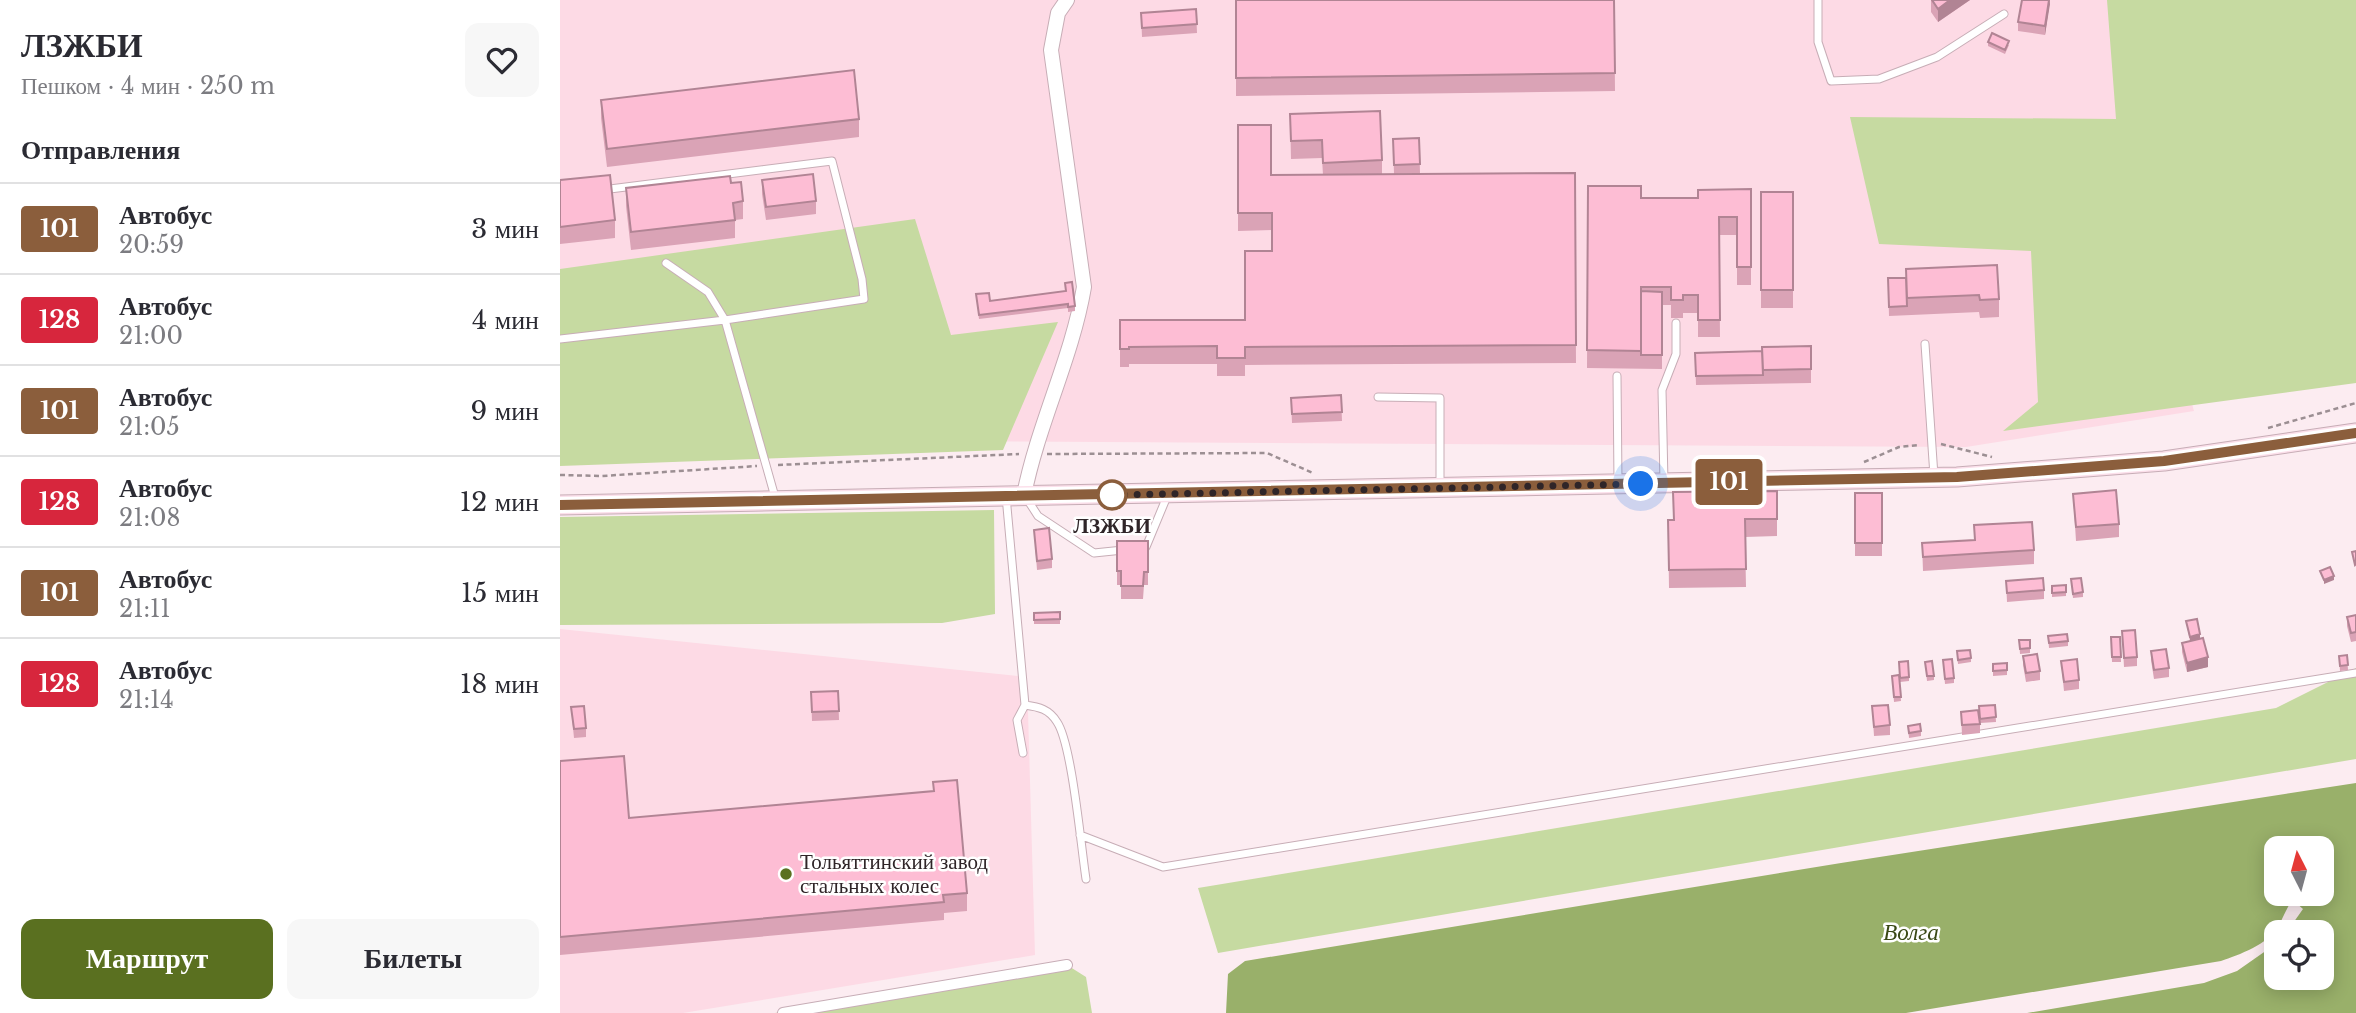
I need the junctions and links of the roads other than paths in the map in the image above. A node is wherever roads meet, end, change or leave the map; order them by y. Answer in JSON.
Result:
{"nodes":[{"id":1,"x":1067,"y":0,"type":"edge"},
{"id":2,"x":1818,"y":0,"type":"edge"},
{"id":3,"x":2004,"y":14,"type":"dead end"},
{"id":4,"x":588,"y":192,"type":"edge"},
{"id":5,"x":666,"y":263,"type":"dead end"},
{"id":6,"x":725,"y":320,"type":"junction"},
{"id":7,"x":1676,"y":323,"type":"dead end"},
{"id":8,"x":560,"y":339,"type":"edge"},
{"id":9,"x":1925,"y":344,"type":"dead end"},
{"id":10,"x":1617,"y":376,"type":"dead end"},
{"id":11,"x":1378,"y":397,"type":"dead end"},
{"id":12,"x":2356,"y":433,"type":"edge"},
{"id":13,"x":1934,"y":477,"type":"junction"},
{"id":14,"x":1665,"y":483,"type":"junction"},
{"id":15,"x":1618,"y":484,"type":"junction"},
{"id":16,"x":1440,"y":488,"type":"junction"},
{"id":17,"x":1168,"y":494,"type":"junction"},
{"id":18,"x":1015,"y":495,"type":"junction"},
{"id":19,"x":776,"y":500,"type":"junction"},
{"id":20,"x":560,"y":505,"type":"edge"},
{"id":21,"x":2356,"y":673,"type":"edge"},
{"id":22,"x":1025,"y":705,"type":"junction"},
{"id":23,"x":1023,"y":753,"type":"dead end"},
{"id":24,"x":1080,"y":835,"type":"junction"},
{"id":25,"x":1086,"y":879,"type":"dead end"},
{"id":26,"x":1067,"y":965,"type":"dead end"},
{"id":27,"x":783,"y":1013,"type":"edge"}],
"edges":[{"from":1,"to":18,"type":"street"},
{"from":2,"to":3,"type":"lane"},
{"from":4,"to":6,"type":"lane"},
{"from":5,"to":6,"type":"lane"},
{"from":6,"to":8,"type":"lane"},
{"from":6,"to":19,"type":"lane"},
{"from":7,"to":14,"type":"lane"},
{"from":9,"to":13,"type":"lane"},
{"from":10,"to":15,"type":"lane"},
{"from":11,"to":16,"type":"lane"},
{"from":12,"to":13,"type":"main road"},
{"from":13,"to":14,"type":"main road"},
{"from":14,"to":15,"type":"main road"},
{"from":15,"to":16,"type":"main road"},
{"from":16,"to":17,"type":"main road"},
{"from":17,"to":18,"type":"main road"},
{"from":17,"to":18,"type":"lane"},
{"from":18,"to":19,"type":"main road"},
{"from":18,"to":22,"type":"lane"},
{"from":19,"to":20,"type":"main road"},
{"from":21,"to":24,"type":"lane"},
{"from":22,"to":23,"type":"lane"},
{"from":22,"to":24,"type":"lane"},
{"from":24,"to":25,"type":"lane"},
{"from":26,"to":27,"type":"street"}]}
